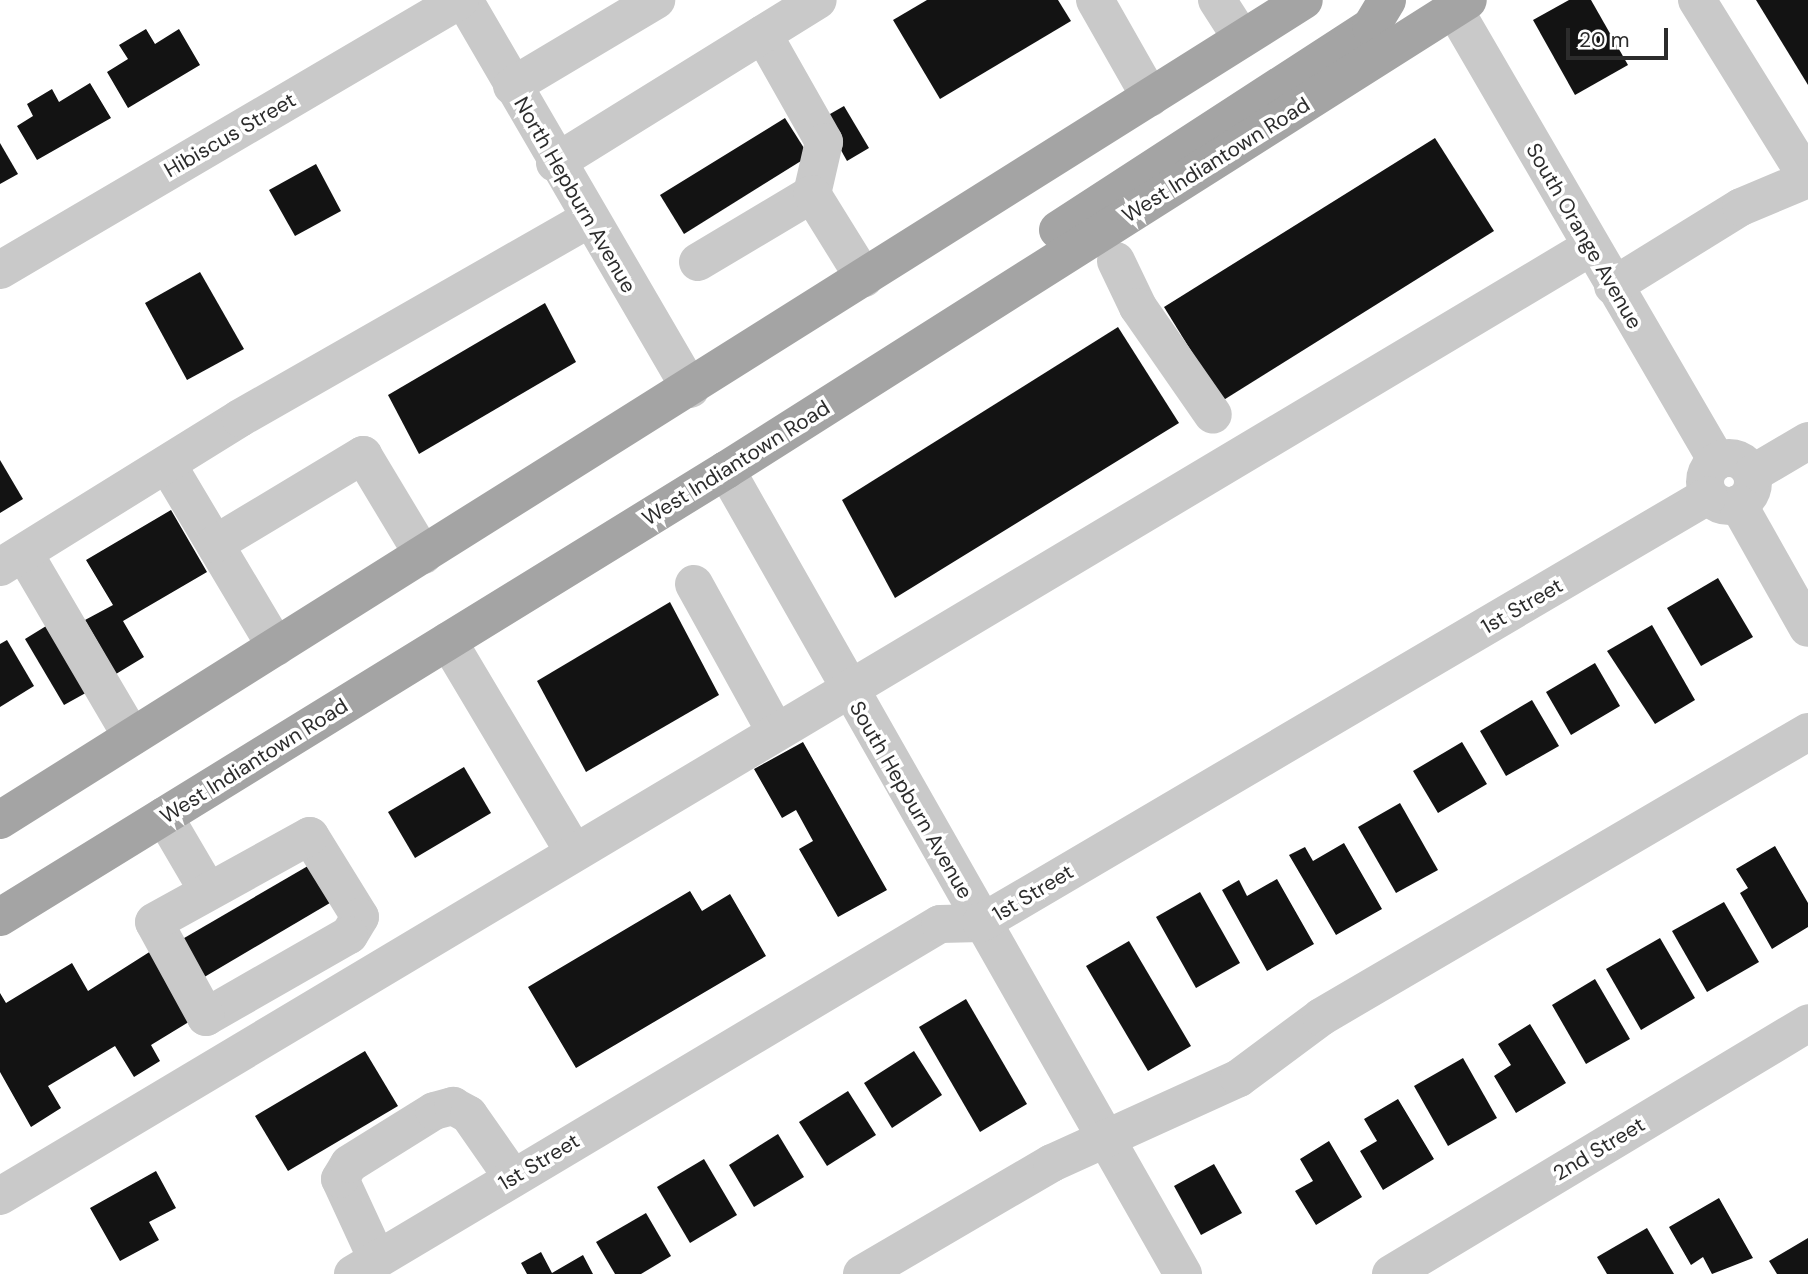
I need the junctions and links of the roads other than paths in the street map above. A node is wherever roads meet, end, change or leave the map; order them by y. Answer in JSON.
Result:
{"nodes":[{"id":1,"x":462,"y":0,"type":"edge"},
{"id":2,"x":656,"y":0,"type":"edge"},
{"id":3,"x":818,"y":0,"type":"edge"},
{"id":4,"x":1095,"y":0,"type":"edge"},
{"id":5,"x":1217,"y":0,"type":"edge"},
{"id":6,"x":1304,"y":0,"type":"edge"},
{"id":7,"x":1387,"y":0,"type":"edge"},
{"id":8,"x":1698,"y":0,"type":"edge"},
{"id":9,"x":1459,"y":3,"type":"edge"},
{"id":10,"x":763,"y":34,"type":"junction"},
{"id":11,"x":1242,"y":39,"type":"junction"},
{"id":12,"x":512,"y":86,"type":"junction"},
{"id":13,"x":1150,"y":97,"type":"junction"},
{"id":14,"x":555,"y":163,"type":"junction"},
{"id":15,"x":1808,"y":179,"type":"edge"},
{"id":16,"x":812,"y":194,"type":"junction"},
{"id":17,"x":589,"y":219,"type":"junction"},
{"id":18,"x":1591,"y":247,"type":"junction"},
{"id":19,"x":1116,"y":261,"type":"dead end"},
{"id":20,"x":698,"y":262,"type":"dead end"},
{"id":21,"x":0,"y":270,"type":"edge"},
{"id":22,"x":864,"y":278,"type":"junction"},
{"id":23,"x":1613,"y":286,"type":"junction"},
{"id":24,"x":933,"y":339,"type":"junction"},
{"id":25,"x":690,"y":388,"type":"junction"},
{"id":26,"x":1213,"y":415,"type":"dead end"},
{"id":27,"x":1808,"y":441,"type":"edge"},
{"id":28,"x":167,"y":464,"type":"junction"},
{"id":29,"x":726,"y":470,"type":"junction"},
{"id":30,"x":1729,"y":484,"type":"junction"},
{"id":31,"x":215,"y":544,"type":"junction"},
{"id":32,"x":423,"y":555,"type":"junction"},
{"id":33,"x":12,"y":560,"type":"edge"},
{"id":34,"x":694,"y":584,"type":"dead end"},
{"id":35,"x":1808,"y":628,"type":"edge"},
{"id":36,"x":448,"y":641,"type":"junction"},
{"id":37,"x":276,"y":647,"type":"junction"},
{"id":38,"x":846,"y":688,"type":"junction"},
{"id":39,"x":775,"y":731,"type":"junction"},
{"id":40,"x":1808,"y":732,"type":"edge"},
{"id":41,"x":132,"y":737,"type":"junction"},
{"id":42,"x":164,"y":816,"type":"junction"},
{"id":43,"x":0,"y":820,"type":"edge"},
{"id":44,"x":574,"y":852,"type":"junction"},
{"id":45,"x":208,"y":891,"type":"junction"},
{"id":46,"x":0,"y":917,"type":"edge"},
{"id":47,"x":981,"y":923,"type":"junction"},
{"id":48,"x":1808,"y":1023,"type":"edge"},
{"id":49,"x":1102,"y":1138,"type":"junction"},
{"id":50,"x":513,"y":1178,"type":"junction"},
{"id":51,"x":0,"y":1196,"type":"edge"},
{"id":52,"x":365,"y":1267,"type":"edge"},
{"id":53,"x":862,"y":1274,"type":"edge"},
{"id":54,"x":1183,"y":1274,"type":"edge"},
{"id":55,"x":1391,"y":1274,"type":"edge"}],
"edges":[{"from":1,"to":12,"type":"street","name":"North Hepburn Avenue"},
{"from":1,"to":21,"type":"street","name":"Hibiscus Street"},
{"from":2,"to":12,"type":"street"},
{"from":3,"to":10,"type":"street"},
{"from":4,"to":13,"type":"street"},
{"from":5,"to":11,"type":"street"},
{"from":6,"to":11,"type":"main road"},
{"from":7,"to":24,"type":"main road"},
{"from":8,"to":15,"type":"street"},
{"from":9,"to":18,"type":"street","name":"South Orange Avenue"},
{"from":9,"to":24,"type":"main road","name":"West Indiantown Road"},
{"from":10,"to":14,"type":"street"},
{"from":10,"to":16,"type":"street"},
{"from":11,"to":13,"type":"main road"},
{"from":12,"to":14,"type":"street","name":"North Hepburn Avenue"},
{"from":13,"to":22,"type":"main road"},
{"from":14,"to":17,"type":"street","name":"North Hepburn Avenue"},
{"from":15,"to":23,"type":"street"},
{"from":16,"to":20,"type":"street"},
{"from":16,"to":22,"type":"street"},
{"from":17,"to":25,"type":"street","name":"North Hepburn Avenue"},
{"from":17,"to":28,"type":"street"},
{"from":18,"to":23,"type":"street","name":"South Orange Avenue"},
{"from":18,"to":38,"type":"street"},
{"from":19,"to":26,"type":"street"},
{"from":22,"to":25,"type":"main road"},
{"from":23,"to":30,"type":"street","name":"South Orange Avenue"},
{"from":24,"to":29,"type":"main road","name":"West Indiantown Road"},
{"from":25,"to":32,"type":"main road"},
{"from":27,"to":30,"type":"street","name":"1st Street"},
{"from":28,"to":31,"type":"street"},
{"from":28,"to":33,"type":"street"},
{"from":29,"to":36,"type":"main road","name":"West Indiantown Road"},
{"from":29,"to":38,"type":"street","name":"South Hepburn Avenue"},
{"from":30,"to":35,"type":"street","name":"South Orange Avenue"},
{"from":30,"to":47,"type":"street","name":"1st Street"},
{"from":31,"to":32,"type":"street"},
{"from":31,"to":37,"type":"street"},
{"from":32,"to":37,"type":"main road"},
{"from":33,"to":41,"type":"street"},
{"from":34,"to":39,"type":"street"},
{"from":36,"to":42,"type":"main road","name":"West Indiantown Road"},
{"from":36,"to":44,"type":"street"},
{"from":37,"to":41,"type":"main road"},
{"from":38,"to":39,"type":"street"},
{"from":38,"to":47,"type":"street","name":"South Hepburn Avenue"},
{"from":39,"to":44,"type":"street"},
{"from":40,"to":49,"type":"street"},
{"from":41,"to":43,"type":"main road"},
{"from":42,"to":45,"type":"street"},
{"from":42,"to":46,"type":"main road","name":"West Indiantown Road"},
{"from":44,"to":51,"type":"street"},
{"from":45,"to":45,"type":"street"},
{"from":47,"to":49,"type":"street","name":"South Hepburn Avenue"},
{"from":47,"to":50,"type":"street","name":"1st Street"},
{"from":48,"to":55,"type":"street","name":"2nd Street"},
{"from":49,"to":53,"type":"street"},
{"from":49,"to":54,"type":"street","name":"South Hepburn Avenue"},
{"from":50,"to":52,"type":"street","name":"1st Street"},
{"from":50,"to":52,"type":"street"}]}
